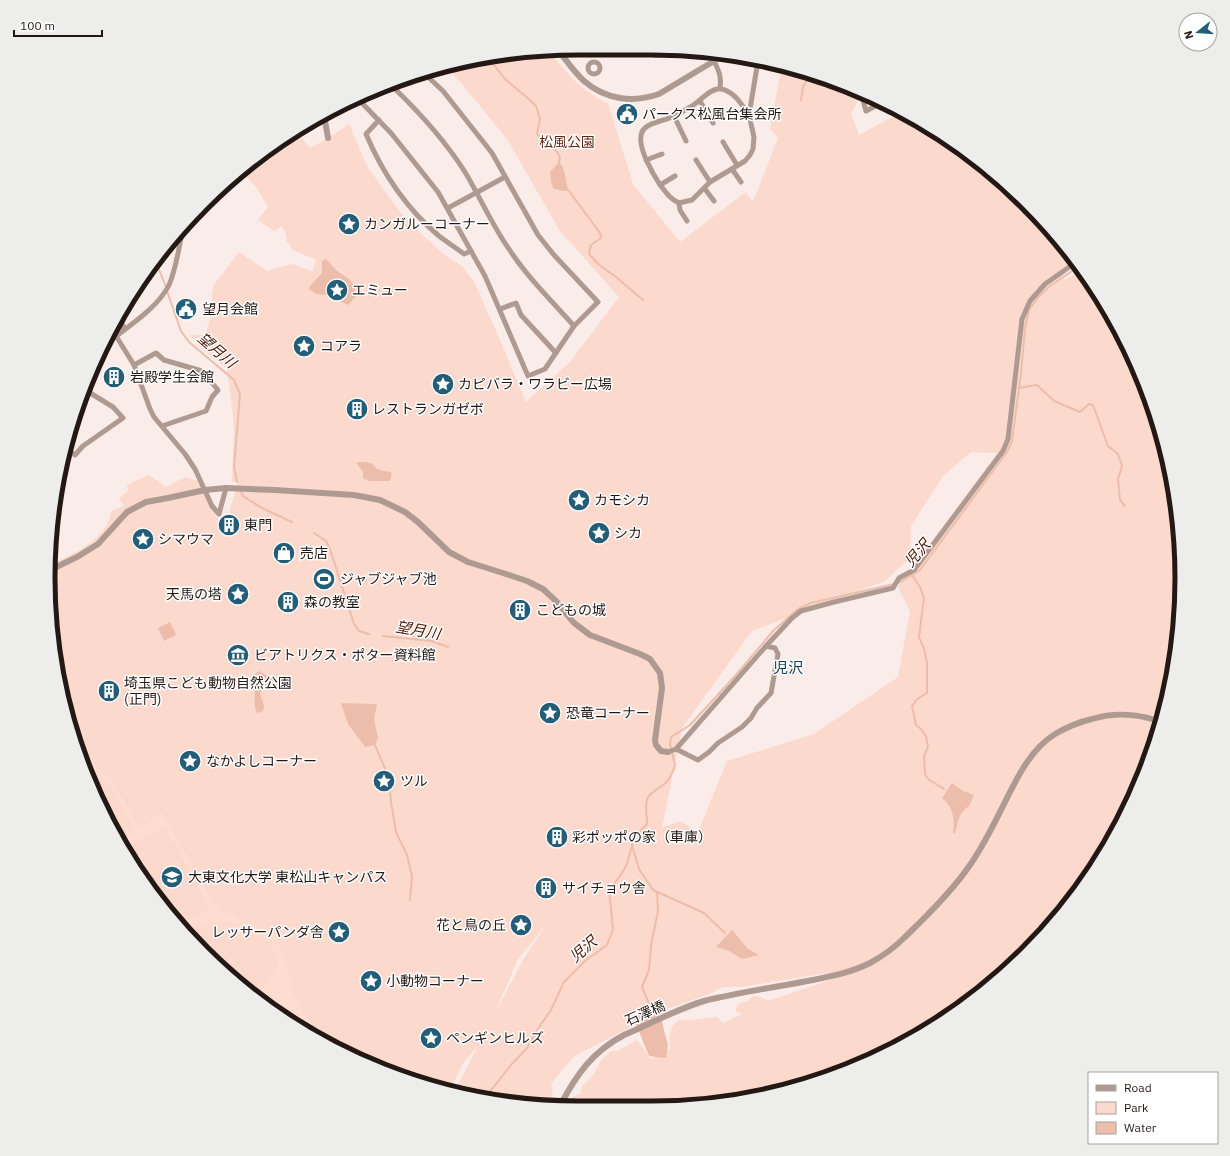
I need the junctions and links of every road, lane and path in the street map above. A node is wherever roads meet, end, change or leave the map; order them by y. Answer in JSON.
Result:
{"nodes":[{"id":1,"x":563,"y":55,"type":"edge"},
{"id":2,"x":718,"y":59,"type":"edge"},
{"id":3,"x":714,"y":61,"type":"junction"},
{"id":4,"x":757,"y":66,"type":"edge"},
{"id":5,"x":590,"y":72,"type":"dead end"},
{"id":6,"x":429,"y":77,"type":"edge"},
{"id":7,"x":583,"y":80,"type":"junction"},
{"id":8,"x":720,"y":88,"type":"junction"},
{"id":9,"x":395,"y":89,"type":"edge"},
{"id":10,"x":863,"y":100,"type":"edge"},
{"id":11,"x":700,"y":101,"type":"junction"},
{"id":12,"x":361,"y":102,"type":"edge"},
{"id":13,"x":875,"y":106,"type":"edge"},
{"id":14,"x":750,"y":115,"type":"junction"},
{"id":15,"x":674,"y":116,"type":"junction"},
{"id":16,"x":325,"y":120,"type":"edge"},
{"id":17,"x":379,"y":120,"type":"junction"},
{"id":18,"x":713,"y":123,"type":"dead end"},
{"id":19,"x":328,"y":138,"type":"dead end"},
{"id":20,"x":686,"y":141,"type":"dead end"},
{"id":21,"x":723,"y":142,"type":"dead end"},
{"id":22,"x":662,"y":154,"type":"dead end"},
{"id":23,"x":646,"y":160,"type":"junction"},
{"id":24,"x":696,"y":160,"type":"dead end"},
{"id":25,"x":737,"y":165,"type":"junction"},
{"id":26,"x":732,"y":169,"type":"junction"},
{"id":27,"x":505,"y":176,"type":"junction"},
{"id":28,"x":675,"y":176,"type":"dead end"},
{"id":29,"x":710,"y":182,"type":"junction"},
{"id":30,"x":741,"y":182,"type":"dead end"},
{"id":31,"x":660,"y":185,"type":"junction"},
{"id":32,"x":705,"y":188,"type":"junction"},
{"id":33,"x":477,"y":192,"type":"junction"},
{"id":34,"x":714,"y":201,"type":"dead end"},
{"id":35,"x":679,"y":203,"type":"junction"},
{"id":36,"x":448,"y":208,"type":"junction"},
{"id":37,"x":687,"y":221,"type":"dead end"},
{"id":38,"x":181,"y":238,"type":"edge"},
{"id":39,"x":471,"y":251,"type":"junction"},
{"id":40,"x":1072,"y":267,"type":"edge"},
{"id":41,"x":500,"y":309,"type":"junction"},
{"id":42,"x":121,"y":323,"type":"edge"},
{"id":43,"x":574,"y":326,"type":"junction"},
{"id":44,"x":124,"y":329,"type":"junction"},
{"id":45,"x":116,"y":336,"type":"joint"},
{"id":46,"x":556,"y":353,"type":"junction"},
{"id":47,"x":134,"y":365,"type":"junction"},
{"id":48,"x":90,"y":393,"type":"edge"},
{"id":49,"x":162,"y":426,"type":"junction"},
{"id":50,"x":71,"y":452,"type":"edge"},
{"id":51,"x":226,"y":488,"type":"junction"},
{"id":52,"x":205,"y":490,"type":"junction"},
{"id":53,"x":55,"y":567,"type":"edge"},
{"id":54,"x":766,"y":646,"type":"junction"},
{"id":55,"x":1155,"y":720,"type":"edge"},
{"id":56,"x":672,"y":750,"type":"junction"},
{"id":57,"x":563,"y":1101,"type":"edge"}],
"edges":[{"from":1,"to":7,"type":"street"},
{"from":2,"to":3,"type":"street"},
{"from":3,"to":7,"type":"street"},
{"from":3,"to":8,"type":"street"},
{"from":4,"to":14,"type":"street"},
{"from":5,"to":7,"type":"street"},
{"from":6,"to":27,"type":"street"},
{"from":8,"to":11,"type":"street"},
{"from":8,"to":14,"type":"street"},
{"from":9,"to":33,"type":"street"},
{"from":10,"to":13,"type":"street"},
{"from":11,"to":15,"type":"street"},
{"from":11,"to":18,"type":"street"},
{"from":12,"to":17,"type":"street"},
{"from":14,"to":25,"type":"street"},
{"from":15,"to":20,"type":"street"},
{"from":15,"to":23,"type":"street"},
{"from":16,"to":19,"type":"street"},
{"from":17,"to":36,"type":"street"},
{"from":17,"to":39,"type":"street"},
{"from":21,"to":25,"type":"street"},
{"from":22,"to":23,"type":"street"},
{"from":23,"to":31,"type":"street"},
{"from":24,"to":29,"type":"street"},
{"from":25,"to":26,"type":"street"},
{"from":26,"to":29,"type":"street"},
{"from":26,"to":30,"type":"street"},
{"from":27,"to":33,"type":"street"},
{"from":27,"to":43,"type":"street"},
{"from":28,"to":31,"type":"street"},
{"from":29,"to":32,"type":"street"},
{"from":31,"to":35,"type":"street"},
{"from":32,"to":34,"type":"street"},
{"from":32,"to":35,"type":"street"},
{"from":33,"to":36,"type":"street"},
{"from":33,"to":43,"type":"street"},
{"from":35,"to":37,"type":"street"},
{"from":36,"to":39,"type":"street"},
{"from":38,"to":44,"type":"street"},
{"from":39,"to":41,"type":"street"},
{"from":40,"to":54,"type":"street"},
{"from":41,"to":46,"type":"street"},
{"from":41,"to":46,"type":"street"},
{"from":42,"to":44,"type":"street"},
{"from":43,"to":46,"type":"street"},
{"from":44,"to":45,"type":"street"},
{"from":45,"to":47,"type":"street"},
{"from":47,"to":49,"type":"street"},
{"from":47,"to":49,"type":"street"},
{"from":48,"to":50,"type":"street"},
{"from":49,"to":52,"type":"street"},
{"from":51,"to":52,"type":"street"},
{"from":51,"to":52,"type":"street"},
{"from":51,"to":56,"type":"street"},
{"from":52,"to":53,"type":"street"},
{"from":54,"to":56,"type":"street"},
{"from":54,"to":56,"type":"street"},
{"from":55,"to":57,"type":"street","name":"石澤橋"}]}
